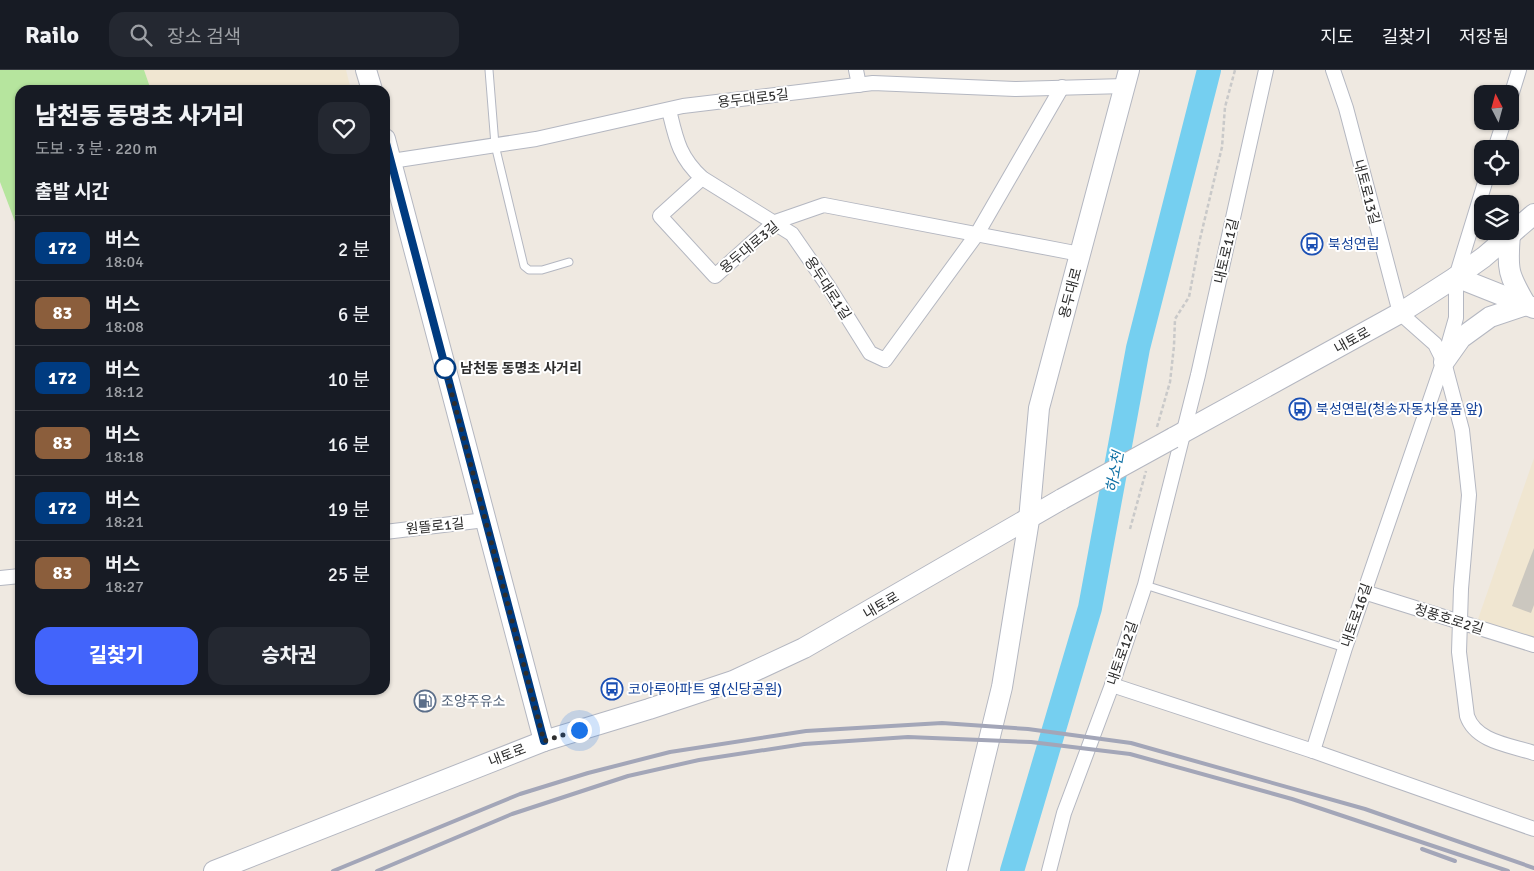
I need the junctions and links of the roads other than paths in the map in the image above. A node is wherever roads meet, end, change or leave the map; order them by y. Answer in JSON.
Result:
{"nodes":[{"id":1,"x":366,"y":70,"type":"edge"},
{"id":2,"x":489,"y":70,"type":"edge"},
{"id":3,"x":856,"y":70,"type":"edge"},
{"id":4,"x":1266,"y":70,"type":"edge"},
{"id":5,"x":1333,"y":70,"type":"edge"},
{"id":6,"x":1518,"y":70,"type":"edge"},
{"id":7,"x":1127,"y":78,"type":"edge"},
{"id":8,"x":370,"y":85,"type":"edge"},
{"id":9,"x":859,"y":85,"type":"junction"},
{"id":10,"x":1514,"y":85,"type":"edge"},
{"id":11,"x":1062,"y":87,"type":"junction"},
{"id":12,"x":669,"y":110,"type":"junction"},
{"id":13,"x":495,"y":145,"type":"junction"},
{"id":14,"x":390,"y":161,"type":"edge"},
{"id":15,"x":390,"y":168,"type":"edge"},
{"id":16,"x":702,"y":178,"type":"junction"},
{"id":17,"x":1485,"y":185,"type":"edge"},
{"id":18,"x":775,"y":222,"type":"junction"},
{"id":19,"x":977,"y":234,"type":"junction"},
{"id":20,"x":1500,"y":240,"type":"edge"},
{"id":21,"x":1514,"y":240,"type":"edge"},
{"id":22,"x":1080,"y":254,"type":"junction"},
{"id":23,"x":569,"y":262,"type":"dead end"},
{"id":24,"x":1456,"y":277,"type":"junction"},
{"id":25,"x":1530,"y":306,"type":"edge"},
{"id":26,"x":1400,"y":314,"type":"junction"},
{"id":27,"x":1444,"y":362,"type":"junction"},
{"id":28,"x":1171,"y":433,"type":"junction"},
{"id":29,"x":485,"y":520,"type":"junction"},
{"id":30,"x":1030,"y":520,"type":"junction"},
{"id":31,"x":390,"y":531,"type":"edge"},
{"id":32,"x":15,"y":576,"type":"edge"},
{"id":33,"x":0,"y":578,"type":"edge"},
{"id":34,"x":1146,"y":584,"type":"junction"},
{"id":35,"x":1364,"y":592,"type":"junction"},
{"id":36,"x":1459,"y":622,"type":"junction"},
{"id":37,"x":1534,"y":645,"type":"edge"},
{"id":38,"x":1345,"y":648,"type":"junction"},
{"id":39,"x":1112,"y":685,"type":"junction"},
{"id":40,"x":544,"y":741,"type":"junction"},
{"id":41,"x":1313,"y":751,"type":"junction"},
{"id":42,"x":1534,"y":753,"type":"edge"},
{"id":43,"x":1534,"y":829,"type":"edge"},
{"id":44,"x":214,"y":871,"type":"edge"},
{"id":45,"x":957,"y":871,"type":"edge"},
{"id":46,"x":1049,"y":871,"type":"edge"}],
"edges":[{"from":1,"to":8,"type":"street"},
{"from":2,"to":13,"type":"lane"},
{"from":3,"to":9,"type":"street"},
{"from":4,"to":28,"type":"street","name":"내토로11길"},
{"from":5,"to":26,"type":"street","name":"내토로13길"},
{"from":6,"to":10,"type":"street"},
{"from":7,"to":11,"type":"street","name":"용두대로5길"},
{"from":7,"to":22,"type":"street","name":"용두대로"},
{"from":9,"to":11,"type":"street","name":"용두대로5길"},
{"from":9,"to":12,"type":"street","name":"용두대로5길"},
{"from":11,"to":19,"type":"street"},
{"from":12,"to":13,"type":"street","name":"용두대로5길"},
{"from":12,"to":16,"type":"street","name":"용두대로1길"},
{"from":13,"to":14,"type":"street","name":"용두대로5길"},
{"from":13,"to":23,"type":"lane"},
{"from":15,"to":29,"type":"street"},
{"from":16,"to":18,"type":"street","name":"용두대로1길"},
{"from":16,"to":18,"type":"street","name":"용두대로3길"},
{"from":17,"to":24,"type":"street","name":"내토로16길"},
{"from":18,"to":19,"type":"street","name":"용두대로3길"},
{"from":18,"to":19,"type":"street","name":"용두대로1길"},
{"from":19,"to":22,"type":"street","name":"용두대로3길"},
{"from":20,"to":24,"type":"street","name":"내토로"},
{"from":21,"to":25,"type":"street"},
{"from":22,"to":30,"type":"street","name":"용두대로"},
{"from":24,"to":25,"type":"street"},
{"from":24,"to":26,"type":"street","name":"내토로"},
{"from":24,"to":27,"type":"street","name":"내토로16길"},
{"from":25,"to":27,"type":"street"},
{"from":26,"to":27,"type":"street"},
{"from":26,"to":28,"type":"street","name":"내토로"},
{"from":27,"to":35,"type":"street","name":"내토로16길"},
{"from":27,"to":36,"type":"street"},
{"from":28,"to":30,"type":"street","name":"내토로","bridge":true},
{"from":28,"to":34,"type":"street","name":"내토로12길"},
{"from":29,"to":31,"type":"street","name":"원뜰로1길"},
{"from":29,"to":40,"type":"street"},
{"from":30,"to":40,"type":"street","name":"내토로"},
{"from":30,"to":45,"type":"street","name":"용두대로"},
{"from":32,"to":33,"type":"street"},
{"from":34,"to":38,"type":"lane"},
{"from":34,"to":39,"type":"street","name":"내토로12길"},
{"from":35,"to":36,"type":"street","name":"청풍호로2길"},
{"from":35,"to":38,"type":"street","name":"내토로16길"},
{"from":36,"to":37,"type":"street","name":"청풍호로2길"},
{"from":36,"to":42,"type":"street"},
{"from":38,"to":41,"type":"street","name":"내토로16길"},
{"from":39,"to":41,"type":"street"},
{"from":39,"to":46,"type":"street","name":"내토로12길"},
{"from":40,"to":44,"type":"street","name":"내토로"},
{"from":41,"to":43,"type":"street"}]}
